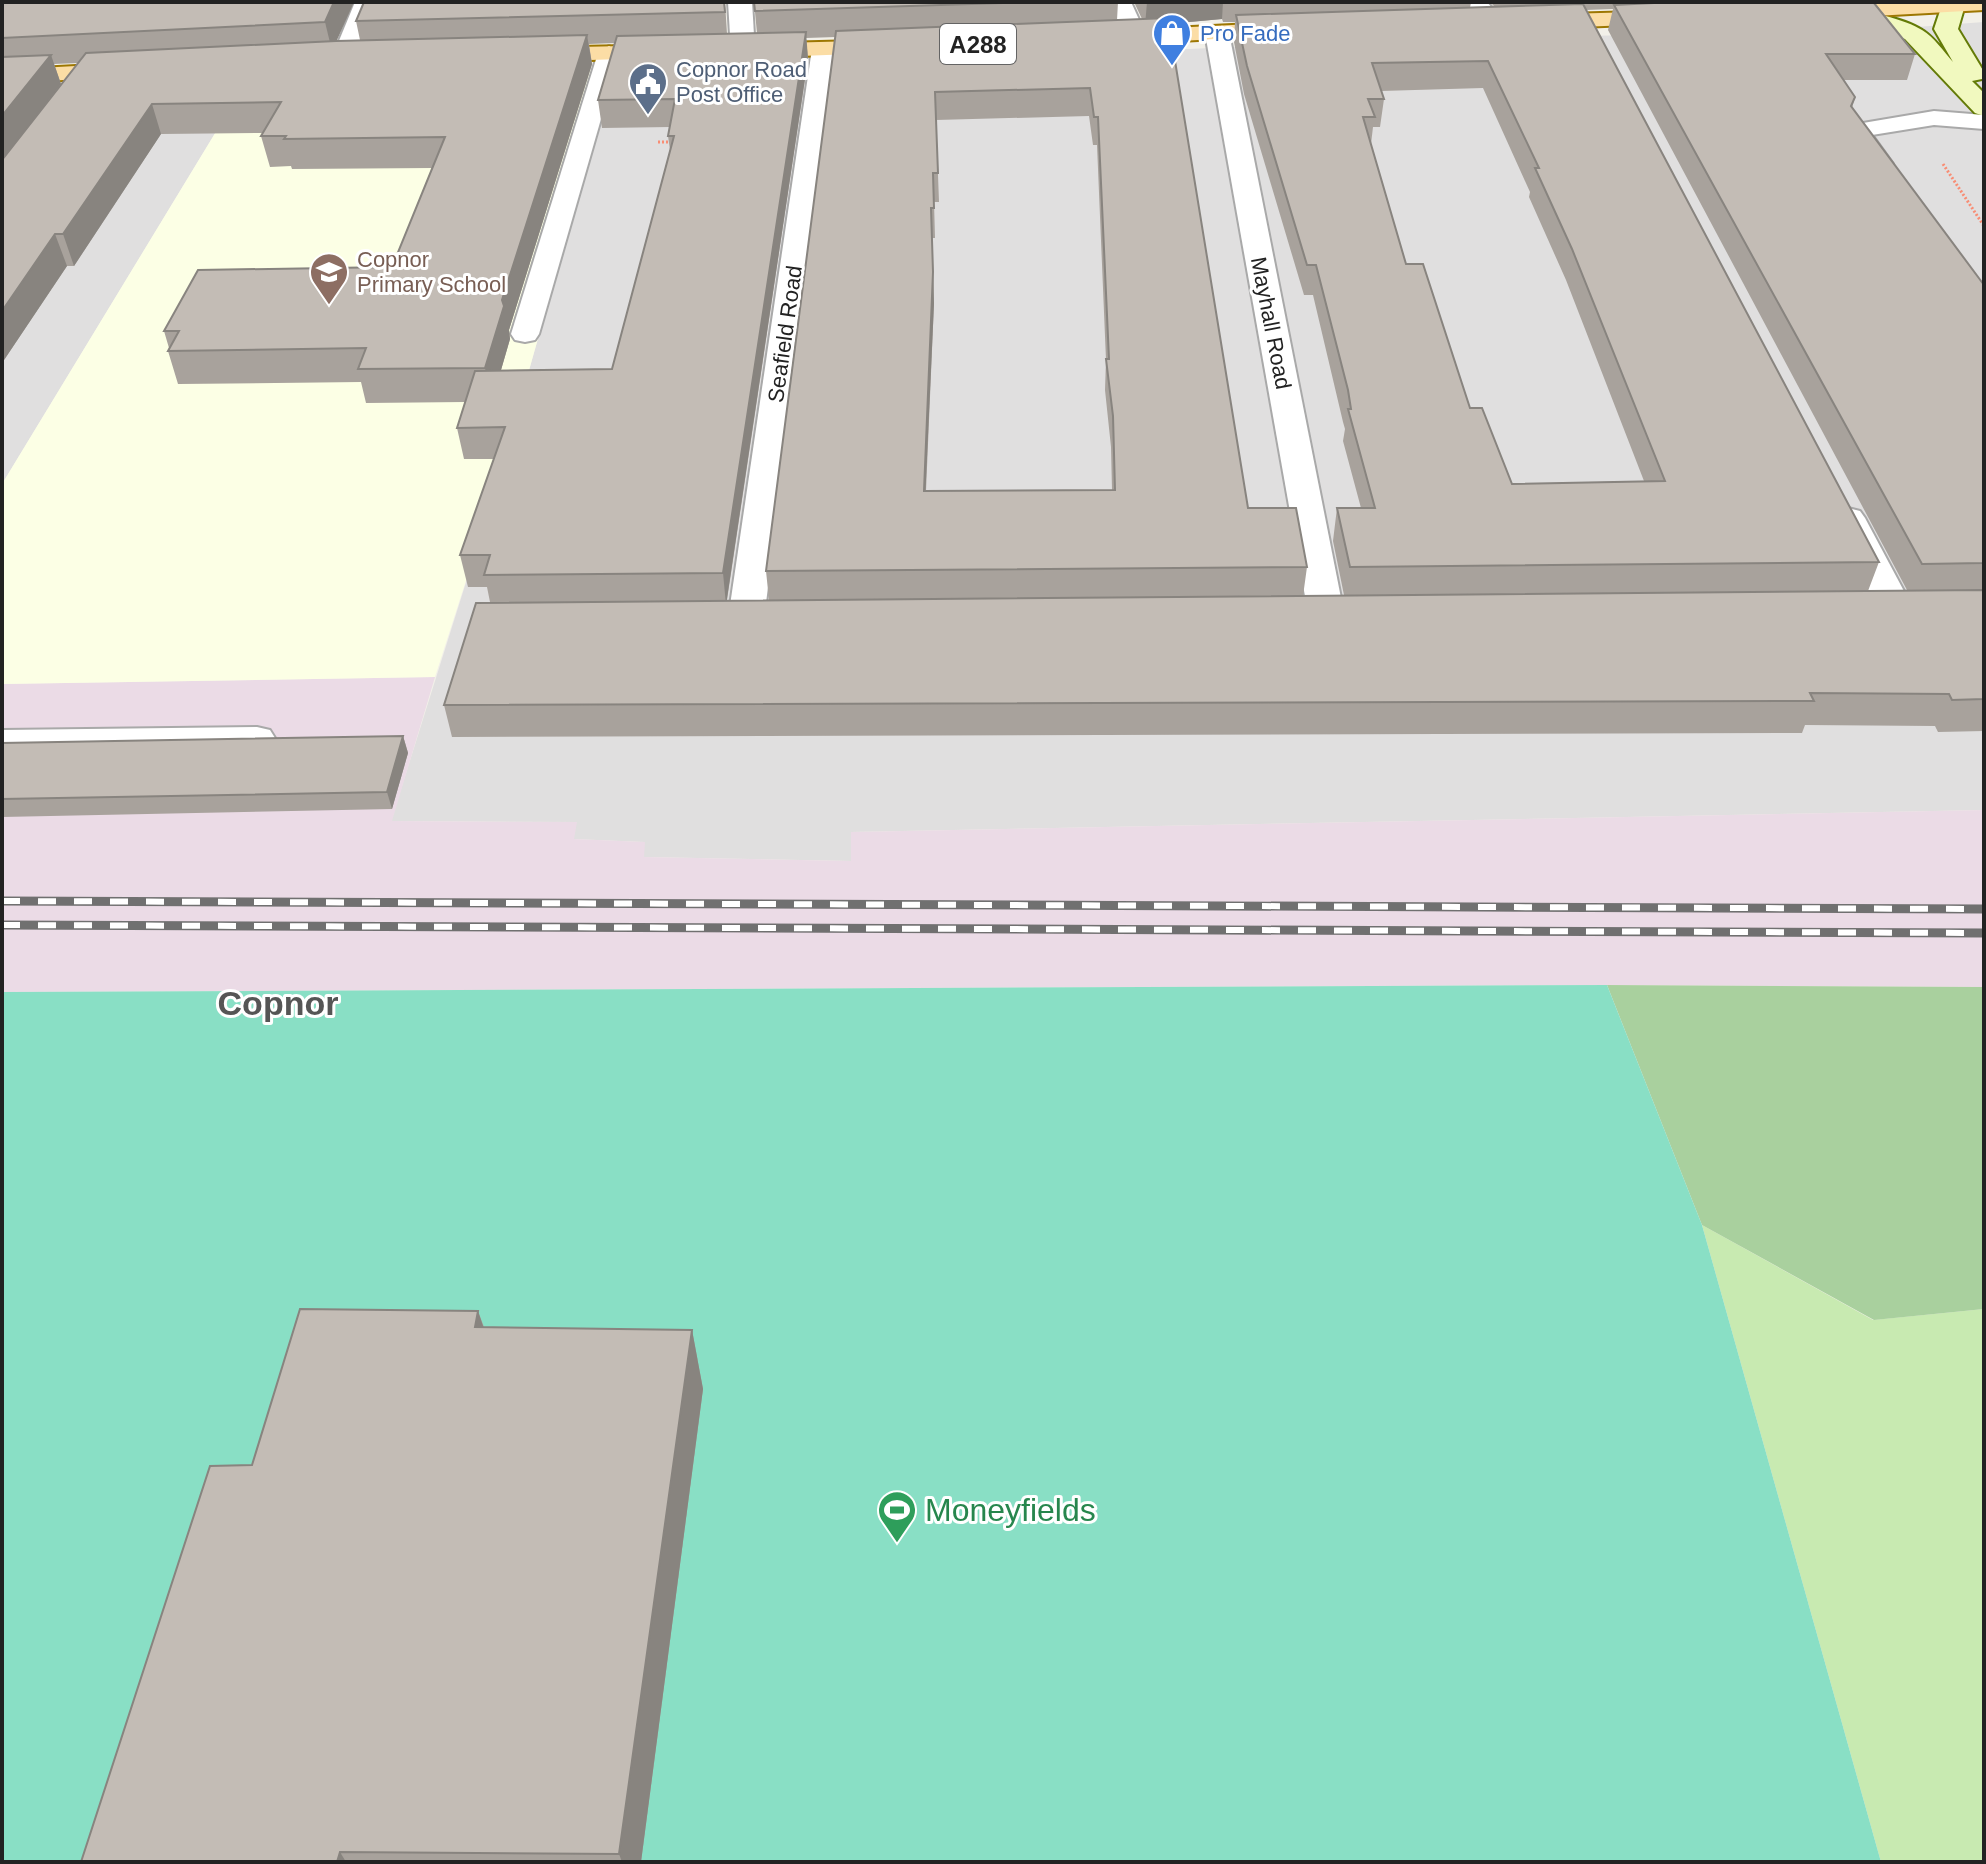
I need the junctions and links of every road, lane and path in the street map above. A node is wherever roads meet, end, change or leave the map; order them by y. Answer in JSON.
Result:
{"nodes":[{"id":1,"x":367,"y":2,"type":"edge"},
{"id":2,"x":740,"y":2,"type":"edge"},
{"id":3,"x":1119,"y":2,"type":"edge"},
{"id":4,"x":1984,"y":3,"type":"edge"},
{"id":5,"x":1952,"y":4,"type":"edge"},
{"id":6,"x":1468,"y":12,"type":"edge"},
{"id":7,"x":1819,"y":12,"type":"junction"},
{"id":8,"x":1788,"y":13,"type":"edge"},
{"id":9,"x":1694,"y":17,"type":"edge"},
{"id":10,"x":1588,"y":21,"type":"junction"},
{"id":11,"x":1974,"y":26,"type":"dead end"},
{"id":12,"x":1311,"y":28,"type":"edge"},
{"id":13,"x":1217,"y":33,"type":"junction"},
{"id":14,"x":1135,"y":37,"type":"junction"},
{"id":15,"x":1087,"y":39,"type":"edge"},
{"id":16,"x":922,"y":46,"type":"edge"},
{"id":17,"x":824,"y":49,"type":"junction"},
{"id":18,"x":1602,"y":49,"type":"edge"},
{"id":19,"x":743,"y":51,"type":"junction"},
{"id":20,"x":609,"y":53,"type":"junction"},
{"id":21,"x":505,"y":55,"type":"edge"},
{"id":22,"x":372,"y":59,"type":"edge"},
{"id":23,"x":343,"y":60,"type":"junction"},
{"id":24,"x":313,"y":61,"type":"edge"},
{"id":25,"x":162,"y":68,"type":"edge"},
{"id":26,"x":87,"y":72,"type":"junction"},
{"id":27,"x":2,"y":77,"type":"edge"},
{"id":28,"x":1984,"y":94,"type":"edge"},
{"id":29,"x":69,"y":95,"type":"edge"},
{"id":30,"x":1984,"y":108,"type":"edge"},
{"id":31,"x":1934,"y":118,"type":"junction"},
{"id":32,"x":1984,"y":122,"type":"edge"},
{"id":33,"x":658,"y":142,"type":"dead end"},
{"id":34,"x":673,"y":142,"type":"edge"},
{"id":35,"x":1893,"y":181,"type":"edge"},
{"id":36,"x":1984,"y":226,"type":"edge"},
{"id":37,"x":525,"y":334,"type":"dead end"},
{"id":38,"x":1836,"y":497,"type":"edge"},
{"id":39,"x":1894,"y":609,"type":"edge"},
{"id":40,"x":1326,"y":613,"type":"edge"},
{"id":41,"x":747,"y":619,"type":"edge"},
{"id":42,"x":286,"y":738,"type":"edge"},
{"id":43,"x":2,"y":742,"type":"edge"}],
"edges":[{"from":1,"to":23,"type":"street"},
{"from":2,"to":19,"type":"street"},
{"from":3,"to":14,"type":"street"},
{"from":4,"to":5,"type":"main road"},
{"from":5,"to":7,"type":"main road"},
{"from":5,"to":11,"type":"street"},
{"from":5,"to":28,"type":"street"},
{"from":6,"to":10,"type":"main road"},
{"from":7,"to":8,"type":"main road"},
{"from":7,"to":30,"type":"street"},
{"from":9,"to":10,"type":"main road"},
{"from":10,"to":18,"type":"street"},
{"from":12,"to":13,"type":"main road"},
{"from":13,"to":14,"type":"main road"},
{"from":13,"to":40,"type":"street","name":"Mayhall Road"},
{"from":14,"to":15,"type":"main road"},
{"from":16,"to":17,"type":"main road","number":"A288"},
{"from":17,"to":19,"type":"main road","number":"A288"},
{"from":17,"to":41,"type":"street","name":"Seafield Road"},
{"from":19,"to":20,"type":"main road","number":"A288"},
{"from":20,"to":21,"type":"main road","number":"A288"},
{"from":20,"to":37,"type":"lane"},
{"from":22,"to":23,"type":"main road"},
{"from":23,"to":24,"type":"main road"},
{"from":25,"to":26,"type":"main road"},
{"from":26,"to":27,"type":"main road"},
{"from":26,"to":29,"type":"street"},
{"from":31,"to":32,"type":"lane"},
{"from":31,"to":35,"type":"lane"},
{"from":31,"to":36,"type":"path"},
{"from":33,"to":34,"type":"path"},
{"from":38,"to":39,"type":"street"},
{"from":42,"to":43,"type":"lane"}]}
